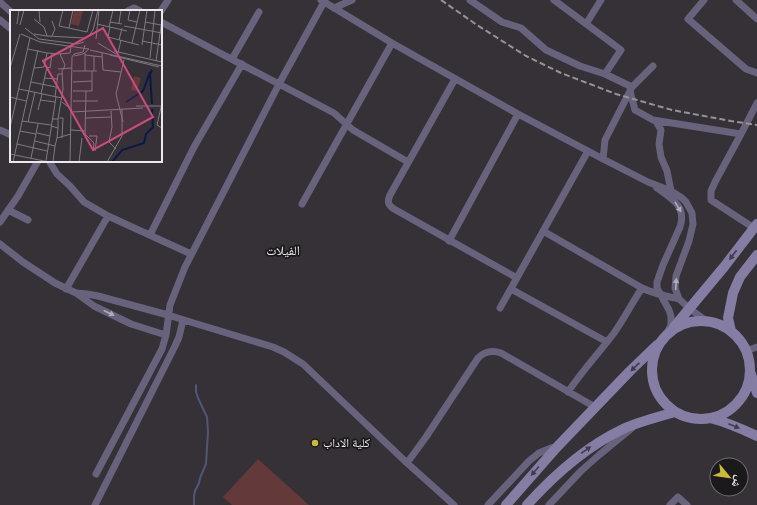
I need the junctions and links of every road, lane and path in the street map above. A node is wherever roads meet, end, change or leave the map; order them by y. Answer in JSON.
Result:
{"nodes":[{"id":1,"x":168,"y":0,"type":"edge"},
{"id":2,"x":352,"y":0,"type":"edge"},
{"id":3,"x":470,"y":0,"type":"edge"},
{"id":4,"x":554,"y":0,"type":"edge"},
{"id":5,"x":601,"y":0,"type":"edge"},
{"id":6,"x":704,"y":0,"type":"edge"},
{"id":7,"x":736,"y":0,"type":"edge"},
{"id":8,"x":322,"y":1,"type":"edge"},
{"id":9,"x":0,"y":2,"type":"edge"},
{"id":10,"x":334,"y":8,"type":"junction"},
{"id":11,"x":162,"y":10,"type":"edge"},
{"id":12,"x":10,"y":11,"type":"edge"},
{"id":13,"x":259,"y":12,"type":"dead end"},
{"id":14,"x":757,"y":19,"type":"edge"},
{"id":15,"x":0,"y":20,"type":"edge"},
{"id":16,"x":162,"y":23,"type":"edge"},
{"id":17,"x":586,"y":24,"type":"junction"},
{"id":18,"x":10,"y":28,"type":"edge"},
{"id":19,"x":392,"y":43,"type":"junction"},
{"id":20,"x":232,"y":59,"type":"junction"},
{"id":21,"x":242,"y":64,"type":"junction"},
{"id":22,"x":653,"y":66,"type":"dead end"},
{"id":23,"x":604,"y":74,"type":"junction"},
{"id":24,"x":757,"y":74,"type":"edge"},
{"id":25,"x":455,"y":78,"type":"junction"},
{"id":26,"x":279,"y":84,"type":"junction"},
{"id":27,"x":631,"y":89,"type":"junction"},
{"id":28,"x":757,"y":103,"type":"edge"},
{"id":29,"x":518,"y":114,"type":"junction"},
{"id":30,"x":656,"y":121,"type":"junction"},
{"id":31,"x":346,"y":124,"type":"junction"},
{"id":32,"x":0,"y":130,"type":"edge"},
{"id":33,"x":10,"y":134,"type":"edge"},
{"id":34,"x":741,"y":134,"type":"junction"},
{"id":35,"x":588,"y":151,"type":"junction"},
{"id":36,"x":603,"y":159,"type":"junction"},
{"id":37,"x":37,"y":162,"type":"edge"},
{"id":38,"x":50,"y":162,"type":"edge"},
{"id":39,"x":408,"y":162,"type":"junction"},
{"id":40,"x":648,"y":182,"type":"junction"},
{"id":41,"x":671,"y":191,"type":"junction"},
{"id":42,"x":302,"y":204,"type":"dead end"},
{"id":43,"x":8,"y":210,"type":"junction"},
{"id":44,"x":108,"y":216,"type":"junction"},
{"id":45,"x":28,"y":220,"type":"dead end"},
{"id":46,"x":0,"y":222,"type":"edge"},
{"id":47,"x":756,"y":226,"type":"edge"},
{"id":48,"x":543,"y":231,"type":"junction"},
{"id":49,"x":150,"y":234,"type":"junction"},
{"id":50,"x":450,"y":240,"type":"junction"},
{"id":51,"x":0,"y":244,"type":"edge"},
{"id":52,"x":191,"y":254,"type":"junction"},
{"id":53,"x":757,"y":255,"type":"edge"},
{"id":54,"x":517,"y":278,"type":"junction"},
{"id":55,"x":642,"y":288,"type":"junction"},
{"id":56,"x":66,"y":289,"type":"junction"},
{"id":57,"x":511,"y":289,"type":"junction"},
{"id":58,"x":76,"y":293,"type":"junction"},
{"id":59,"x":660,"y":295,"type":"junction"},
{"id":60,"x":679,"y":298,"type":"junction"},
{"id":61,"x":500,"y":308,"type":"dead end"},
{"id":62,"x":690,"y":309,"type":"junction"},
{"id":63,"x":168,"y":315,"type":"junction"},
{"id":64,"x":183,"y":320,"type":"junction"},
{"id":65,"x":708,"y":322,"type":"junction"},
{"id":66,"x":731,"y":331,"type":"junction"},
{"id":67,"x":166,"y":335,"type":"junction"},
{"id":68,"x":666,"y":336,"type":"junction"},
{"id":69,"x":607,"y":342,"type":"junction"},
{"id":70,"x":757,"y":347,"type":"edge"},
{"id":71,"x":746,"y":351,"type":"junction"},
{"id":72,"x":750,"y":369,"type":"junction"},
{"id":73,"x":568,"y":392,"type":"junction"},
{"id":74,"x":757,"y":392,"type":"edge"},
{"id":75,"x":595,"y":407,"type":"junction"},
{"id":76,"x":675,"y":412,"type":"junction"},
{"id":77,"x":710,"y":418,"type":"junction"},
{"id":78,"x":638,"y":424,"type":"junction"},
{"id":79,"x":757,"y":436,"type":"edge"},
{"id":80,"x":557,"y":447,"type":"junction"},
{"id":81,"x":407,"y":463,"type":"junction"},
{"id":82,"x":96,"y":474,"type":"dead end"},
{"id":83,"x":95,"y":505,"type":"edge"},
{"id":84,"x":454,"y":505,"type":"edge"},
{"id":85,"x":488,"y":505,"type":"edge"},
{"id":86,"x":506,"y":505,"type":"edge"},
{"id":87,"x":527,"y":505,"type":"edge"},
{"id":88,"x":549,"y":505,"type":"edge"},
{"id":89,"x":670,"y":505,"type":"edge"},
{"id":90,"x":687,"y":505,"type":"edge"}],
"edges":[{"from":1,"to":11,"type":"street"},
{"from":2,"to":10,"type":"street"},
{"from":3,"to":23,"type":"street"},
{"from":4,"to":17,"type":"street"},
{"from":5,"to":17,"type":"street"},
{"from":6,"to":24,"type":"street"},
{"from":7,"to":14,"type":"street"},
{"from":8,"to":10,"type":"street"},
{"from":8,"to":26,"type":"street"},
{"from":9,"to":12,"type":"street"},
{"from":10,"to":19,"type":"street"},
{"from":13,"to":20,"type":"street"},
{"from":15,"to":18,"type":"street"},
{"from":16,"to":20,"type":"street"},
{"from":17,"to":23,"type":"street"},
{"from":19,"to":25,"type":"street"},
{"from":19,"to":31,"type":"street"},
{"from":20,"to":21,"type":"street"},
{"from":21,"to":26,"type":"street"},
{"from":21,"to":49,"type":"street"},
{"from":22,"to":27,"type":"street"},
{"from":23,"to":27,"type":"street"},
{"from":25,"to":29,"type":"street"},
{"from":25,"to":39,"type":"street"},
{"from":26,"to":31,"type":"street"},
{"from":26,"to":52,"type":"street"},
{"from":27,"to":30,"type":"street"},
{"from":27,"to":36,"type":"street"},
{"from":28,"to":34,"type":"street"},
{"from":29,"to":35,"type":"street"},
{"from":29,"to":50,"type":"street"},
{"from":30,"to":34,"type":"street"},
{"from":30,"to":41,"type":"street"},
{"from":31,"to":39,"type":"street"},
{"from":31,"to":42,"type":"street"},
{"from":32,"to":33,"type":"street"},
{"from":34,"to":47,"type":"street"},
{"from":35,"to":36,"type":"street"},
{"from":35,"to":48,"type":"street"},
{"from":36,"to":40,"type":"street"},
{"from":37,"to":43,"type":"street"},
{"from":38,"to":44,"type":"street"},
{"from":39,"to":50,"type":"street"},
{"from":40,"to":41,"type":"street"},
{"from":40,"to":59,"type":"street","one_way":true},
{"from":60,"to":41,"type":"street","one_way":true},
{"from":43,"to":45,"type":"street"},
{"from":43,"to":46,"type":"street"},
{"from":44,"to":49,"type":"street"},
{"from":44,"to":56,"type":"street"},
{"from":47,"to":62,"type":"main road","one_way":true},
{"from":48,"to":54,"type":"street"},
{"from":48,"to":55,"type":"street"},
{"from":49,"to":52,"type":"street"},
{"from":50,"to":54,"type":"street"},
{"from":51,"to":56,"type":"street"},
{"from":52,"to":63,"type":"street"},
{"from":53,"to":66,"type":"main road"},
{"from":54,"to":57,"type":"street"},
{"from":55,"to":59,"type":"street"},
{"from":55,"to":69,"type":"street"},
{"from":56,"to":58,"type":"street"},
{"from":57,"to":61,"type":"street"},
{"from":57,"to":69,"type":"street"},
{"from":58,"to":63,"type":"street"},
{"from":58,"to":67,"type":"street","one_way":true},
{"from":59,"to":60,"type":"street"},
{"from":59,"to":68,"type":"street"},
{"from":60,"to":62,"type":"street"},
{"from":62,"to":65,"type":"street"},
{"from":62,"to":68,"type":"main road"},
{"from":63,"to":64,"type":"street"},
{"from":63,"to":67,"type":"street"},
{"from":64,"to":81,"type":"street"},
{"from":64,"to":83,"type":"street"},
{"from":65,"to":66,"type":"main road"},
{"from":65,"to":68,"type":"main road"},
{"from":66,"to":71,"type":"main road"},
{"from":67,"to":82,"type":"street"},
{"from":68,"to":75,"type":"main road","one_way":true},
{"from":68,"to":76,"type":"main road"},
{"from":69,"to":73,"type":"street"},
{"from":70,"to":71,"type":"street"},
{"from":71,"to":72,"type":"main road"},
{"from":72,"to":74,"type":"main road"},
{"from":72,"to":77,"type":"main road"},
{"from":73,"to":75,"type":"street"},
{"from":73,"to":81,"type":"street"},
{"from":75,"to":80,"type":"main road"},
{"from":76,"to":77,"type":"main road"},
{"from":76,"to":78,"type":"main road"},
{"from":77,"to":79,"type":"main road","one_way":true},
{"from":87,"to":78,"type":"main road","one_way":true},
{"from":78,"to":88,"type":"street"},
{"from":80,"to":85,"type":"street"},
{"from":80,"to":86,"type":"main road","one_way":true},
{"from":81,"to":84,"type":"street"},
{"from":89,"to":90,"type":"street"}]}
